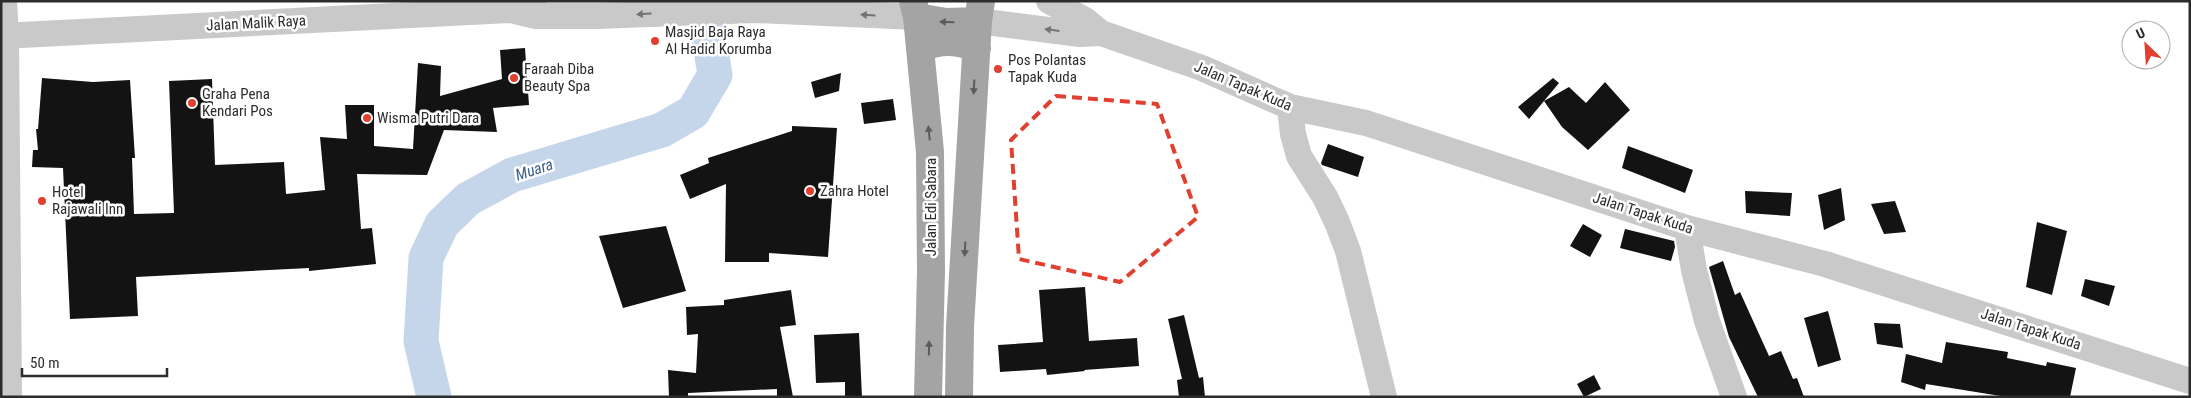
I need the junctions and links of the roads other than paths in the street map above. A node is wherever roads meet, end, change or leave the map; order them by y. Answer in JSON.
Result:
{"nodes":[{"id":1,"x":4,"y":1,"type":"edge"},
{"id":2,"x":1049,"y":1,"type":"edge"},
{"id":3,"x":522,"y":5,"type":"edge"},
{"id":4,"x":915,"y":9,"type":"edge"},
{"id":5,"x":980,"y":11,"type":"edge"},
{"id":6,"x":1101,"y":34,"type":"junction"},
{"id":7,"x":4,"y":36,"type":"edge"},
{"id":8,"x":920,"y":48,"type":"junction"},
{"id":9,"x":977,"y":48,"type":"junction"},
{"id":10,"x":1290,"y":107,"type":"junction"},
{"id":11,"x":1687,"y":228,"type":"junction"},
{"id":12,"x":2190,"y":381,"type":"edge"},
{"id":13,"x":9,"y":397,"type":"edge"},
{"id":14,"x":928,"y":397,"type":"edge"},
{"id":15,"x":959,"y":397,"type":"edge"},
{"id":16,"x":1384,"y":397,"type":"edge"},
{"id":17,"x":1734,"y":397,"type":"edge"}],
"edges":[{"from":1,"to":7,"type":"street"},
{"from":2,"to":6,"type":"street","name":"Jalan Tapak Kuda"},
{"from":4,"to":3,"type":"street","name":"Jalan Malik Raya","one_way":true},
{"from":3,"to":7,"type":"street","name":"Jalan Malik Raya"},
{"from":5,"to":4,"type":"main road","one_way":true},
{"from":4,"to":8,"type":"main road","name":"Jalan Edi Sabara"},
{"from":6,"to":5,"type":"street","name":"Jalan Tapak Kuda","one_way":true},
{"from":5,"to":9,"type":"main road"},
{"from":6,"to":10,"type":"street","name":"Jalan Tapak Kuda"},
{"from":7,"to":13,"type":"street"},
{"from":8,"to":9,"type":"main road"},
{"from":14,"to":8,"type":"main road","name":"Jalan Edi Sabara","one_way":true},
{"from":9,"to":15,"type":"main road","one_way":true},
{"from":10,"to":11,"type":"street","name":"Jalan Tapak Kuda"},
{"from":10,"to":16,"type":"street"},
{"from":11,"to":12,"type":"street","name":"Jalan Tapak Kuda"},
{"from":11,"to":17,"type":"street"}]}
